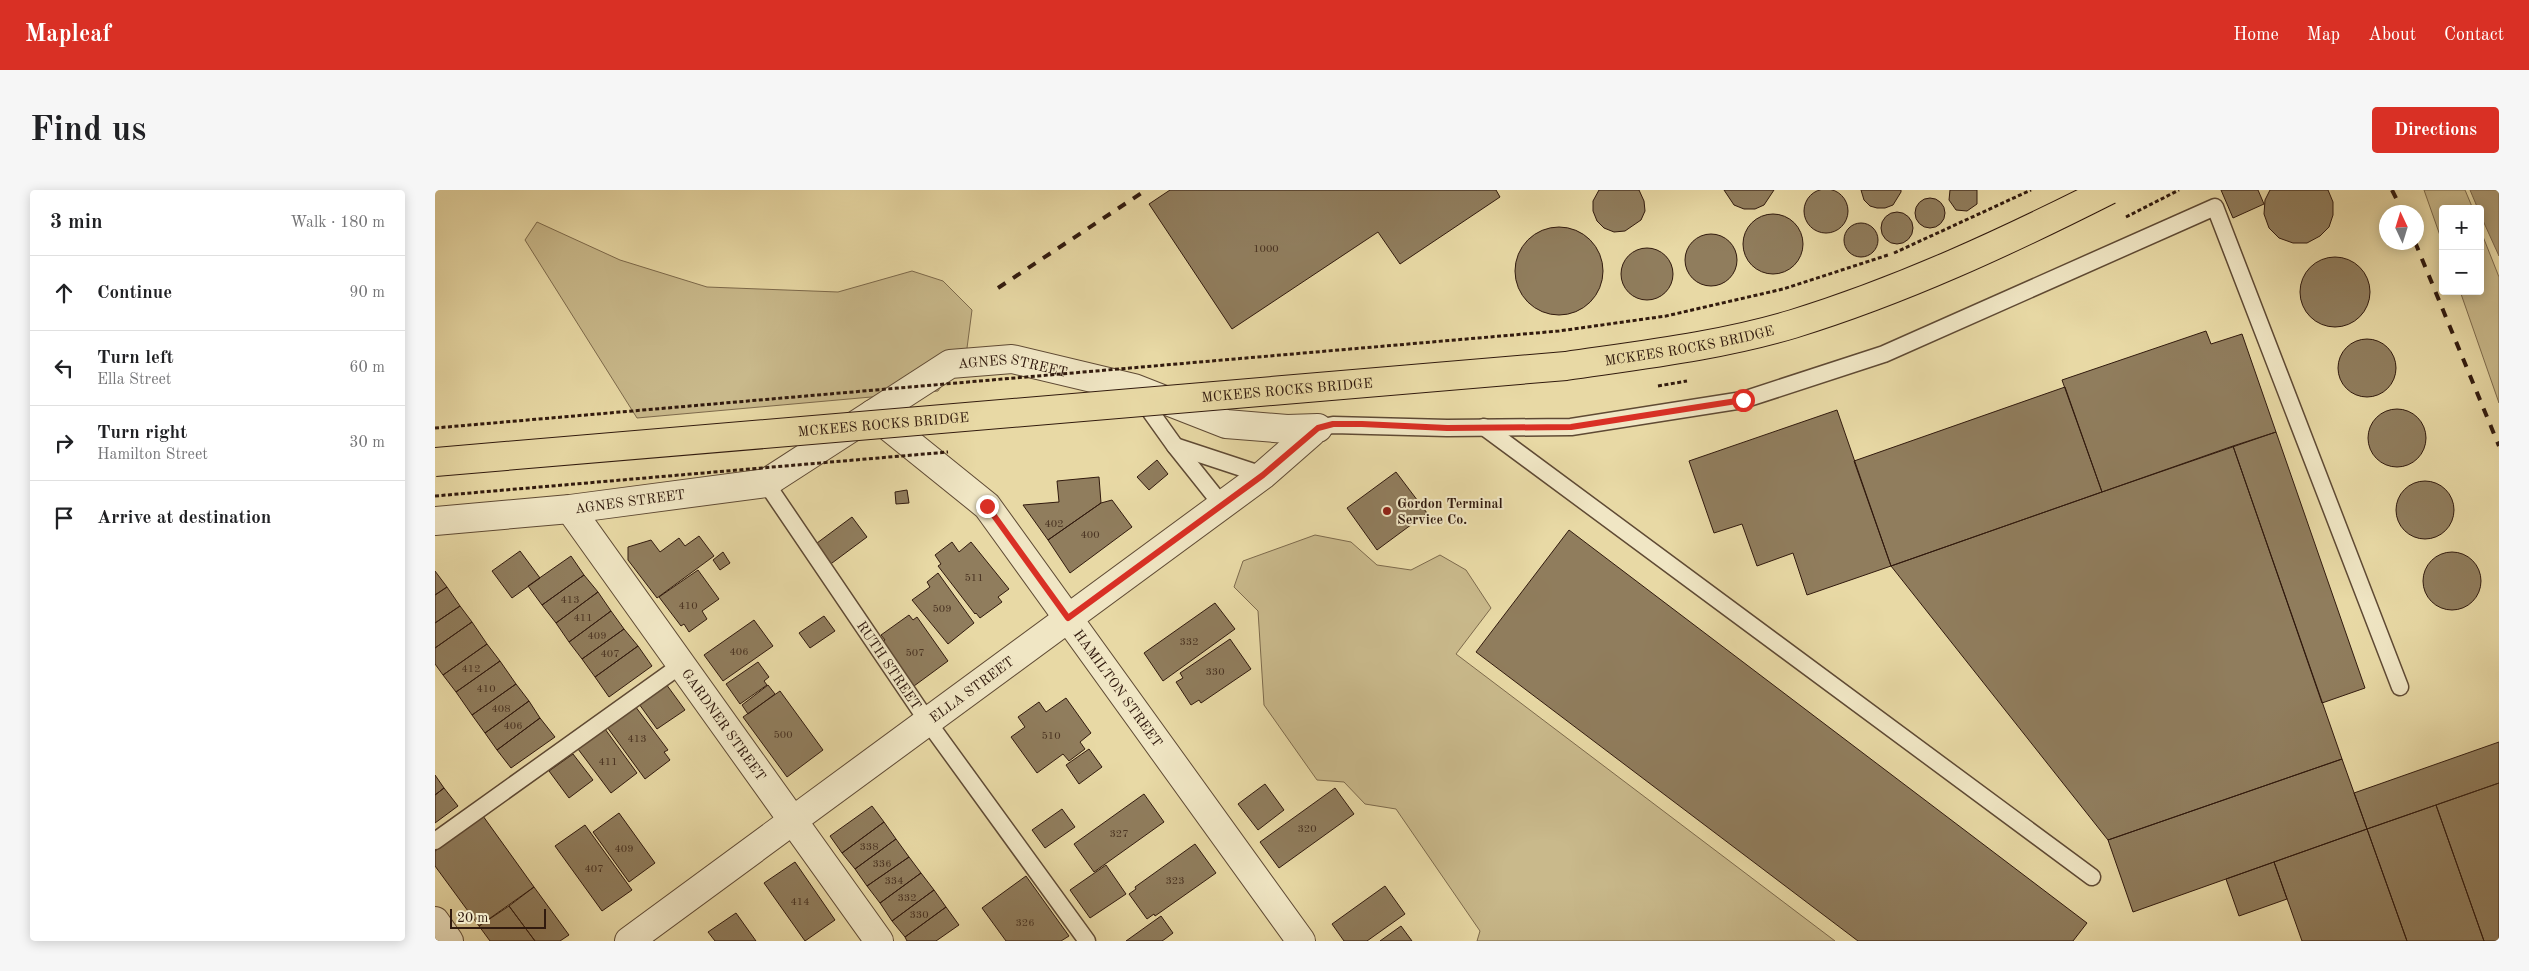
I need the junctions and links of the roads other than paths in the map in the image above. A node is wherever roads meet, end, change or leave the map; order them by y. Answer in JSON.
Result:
{"nodes":[{"id":1,"x":2109,"y":190,"type":"edge"},
{"id":2,"x":1134,"y":388,"type":"junction"},
{"id":3,"x":873,"y":414,"type":"junction"},
{"id":4,"x":1484,"y":427,"type":"junction"},
{"id":5,"x":1315,"y":430,"type":"junction"},
{"id":6,"x":1175,"y":446,"type":"junction"},
{"id":7,"x":435,"y":462,"type":"edge"},
{"id":8,"x":1263,"y":475,"type":"junction"},
{"id":9,"x":766,"y":484,"type":"junction"},
{"id":10,"x":1222,"y":505,"type":"junction"},
{"id":11,"x":570,"y":509,"type":"junction"},
{"id":12,"x":435,"y":521,"type":"edge"},
{"id":13,"x":1068,"y":618,"type":"junction"},
{"id":14,"x":681,"y":665,"type":"junction"},
{"id":15,"x":2400,"y":687,"type":"dead end"},
{"id":16,"x":928,"y":722,"type":"junction"},
{"id":17,"x":793,"y":822,"type":"junction"},
{"id":18,"x":435,"y":841,"type":"edge"},
{"id":19,"x":2092,"y":877,"type":"dead end"},
{"id":20,"x":435,"y":921,"type":"edge"},
{"id":21,"x":449,"y":941,"type":"edge"},
{"id":22,"x":629,"y":941,"type":"edge"},
{"id":23,"x":879,"y":941,"type":"edge"},
{"id":24,"x":1087,"y":941,"type":"edge"},
{"id":25,"x":1301,"y":941,"type":"edge"}],
"edges":[{"from":1,"to":7,"type":"main road","name":"MCKEES ROCKS BRIDGE","bridge":true},
{"from":2,"to":3,"type":"street","name":"AGNES STREET"},
{"from":2,"to":5,"type":"street","name":"AGNES STREET"},
{"from":2,"to":6,"type":"lane"},
{"from":3,"to":9,"type":"street","name":"AGNES STREET"},
{"from":3,"to":13,"type":"street","name":"HAMILTON STREET"},
{"from":4,"to":5,"type":"lane"},
{"from":4,"to":15,"type":"lane"},
{"from":4,"to":19,"type":"lane"},
{"from":5,"to":8,"type":"street","name":"ELLA STREET"},
{"from":6,"to":8,"type":"lane"},
{"from":6,"to":10,"type":"lane"},
{"from":8,"to":10,"type":"street","name":"ELLA STREET"},
{"from":9,"to":11,"type":"street","name":"AGNES STREET"},
{"from":9,"to":16,"type":"lane","name":"RUTH STREET"},
{"from":10,"to":13,"type":"street","name":"ELLA STREET"},
{"from":11,"to":12,"type":"street","name":"AGNES STREET"},
{"from":11,"to":14,"type":"street","name":"GARDNER STREET"},
{"from":13,"to":16,"type":"street","name":"ELLA STREET"},
{"from":13,"to":25,"type":"street","name":"HAMILTON STREET"},
{"from":14,"to":17,"type":"street","name":"GARDNER STREET"},
{"from":14,"to":18,"type":"lane"},
{"from":16,"to":17,"type":"street","name":"ELLA STREET"},
{"from":16,"to":24,"type":"lane","name":"RUTH STREET"},
{"from":17,"to":22,"type":"street","name":"ELLA STREET"},
{"from":17,"to":23,"type":"street","name":"GARDNER STREET"},
{"from":20,"to":21,"type":"street"}]}
